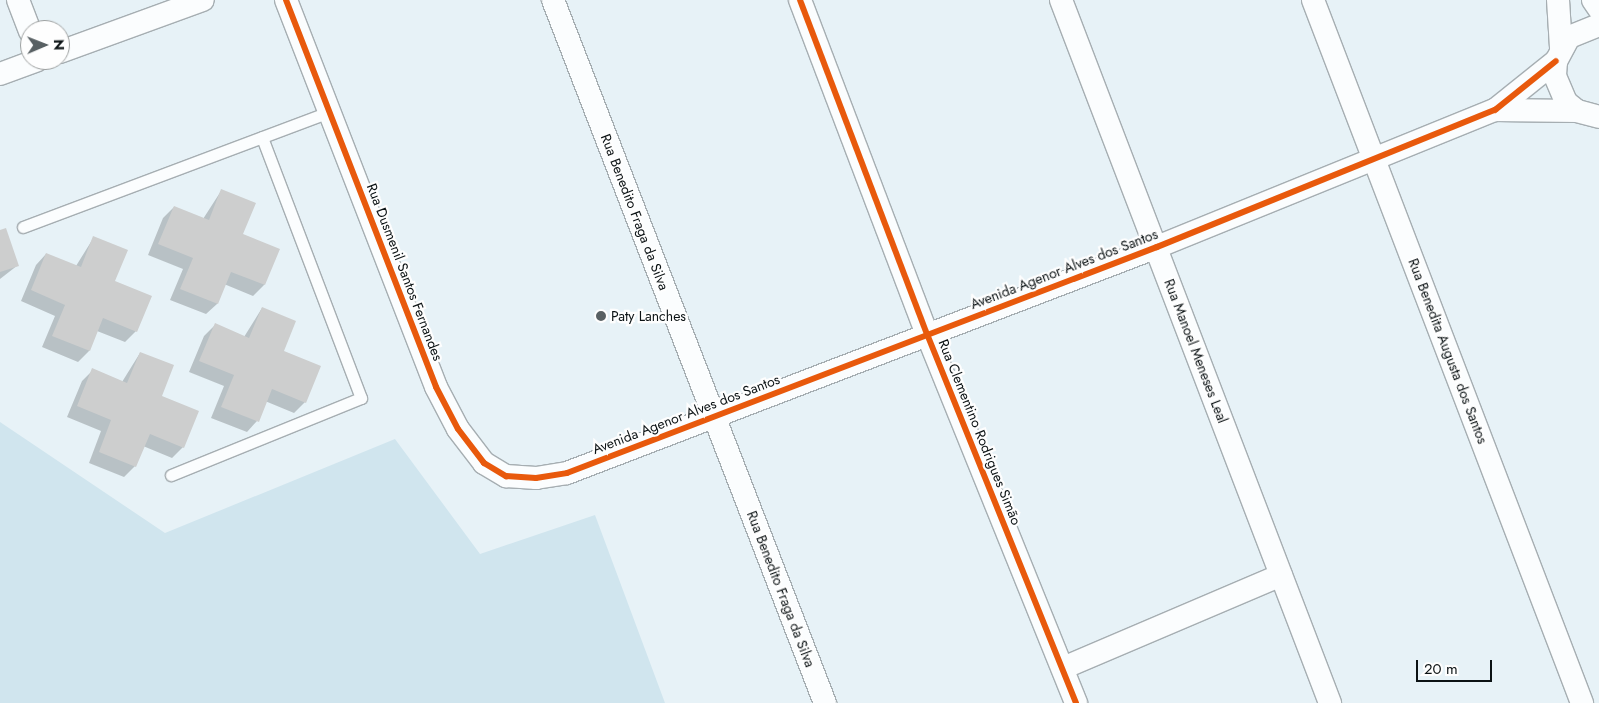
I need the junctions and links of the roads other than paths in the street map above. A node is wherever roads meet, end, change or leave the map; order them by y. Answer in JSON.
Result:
{"nodes":[{"id":1,"x":18,"y":0,"type":"edge"},
{"id":2,"x":203,"y":0,"type":"edge"},
{"id":3,"x":286,"y":0,"type":"edge"},
{"id":4,"x":553,"y":0,"type":"edge"},
{"id":5,"x":800,"y":0,"type":"edge"},
{"id":6,"x":1061,"y":0,"type":"edge"},
{"id":7,"x":1313,"y":0,"type":"edge"},
{"id":8,"x":1558,"y":0,"type":"edge"},
{"id":9,"x":1593,"y":0,"type":"edge"},
{"id":10,"x":1599,"y":9,"type":"edge"},
{"id":11,"x":26,"y":20,"type":"edge"},
{"id":12,"x":1599,"y":25,"type":"edge"},
{"id":13,"x":70,"y":48,"type":"edge"},
{"id":14,"x":1558,"y":54,"type":"junction"},
{"id":15,"x":20,"y":67,"type":"edge"},
{"id":16,"x":0,"y":74,"type":"edge"},
{"id":17,"x":1495,"y":110,"type":"junction"},
{"id":18,"x":329,"y":112,"type":"junction"},
{"id":19,"x":1592,"y":118,"type":"edge"},
{"id":20,"x":262,"y":138,"type":"junction"},
{"id":21,"x":1374,"y":158,"type":"junction"},
{"id":22,"x":23,"y":227,"type":"dead end"},
{"id":23,"x":1157,"y":247,"type":"junction"},
{"id":24,"x":927,"y":334,"type":"junction"},
{"id":25,"x":714,"y":417,"type":"junction"},
{"id":26,"x":567,"y":473,"type":"joint"},
{"id":27,"x":171,"y":475,"type":"dead end"},
{"id":28,"x":1280,"y":575,"type":"junction"},
{"id":29,"x":1063,"y":668,"type":"junction"},
{"id":30,"x":825,"y":703,"type":"edge"},
{"id":31,"x":1076,"y":703,"type":"edge"},
{"id":32,"x":1330,"y":703,"type":"edge"},
{"id":33,"x":1582,"y":703,"type":"edge"}],
"edges":[{"from":1,"to":11,"type":"street"},
{"from":2,"to":13,"type":"street"},
{"from":3,"to":18,"type":"street","name":"Rua Dusmenil Santos Fernandes"},
{"from":4,"to":25,"type":"street","name":"Rua Benedito Fraga da Silva"},
{"from":5,"to":24,"type":"street","name":"Rua Clementino Rodrigues Simão"},
{"from":6,"to":23,"type":"street","name":"Rua Manoel Meneses Leal"},
{"from":7,"to":21,"type":"street","name":"Rua Benedita Augusta dos Santos"},
{"from":8,"to":14,"type":"street"},
{"from":9,"to":10,"type":"street"},
{"from":12,"to":14,"type":"street","name":"Avenida Agenor Alves dos Santos"},
{"from":14,"to":17,"type":"street","name":"Avenida Agenor Alves dos Santos"},
{"from":14,"to":19,"type":"street","name":"Avenida Agenor Alves dos Santos"},
{"from":15,"to":16,"type":"street"},
{"from":17,"to":19,"type":"street","name":"Avenida Agenor Alves dos Santos"},
{"from":17,"to":21,"type":"street","name":"Avenida Agenor Alves dos Santos"},
{"from":18,"to":20,"type":"lane"},
{"from":18,"to":26,"type":"street","name":"Rua Dusmenil Santos Fernandes"},
{"from":20,"to":22,"type":"lane"},
{"from":20,"to":27,"type":"lane"},
{"from":21,"to":23,"type":"street","name":"Avenida Agenor Alves dos Santos"},
{"from":21,"to":33,"type":"street","name":"Rua Benedita Augusta dos Santos"},
{"from":23,"to":24,"type":"street","name":"Avenida Agenor Alves dos Santos"},
{"from":23,"to":28,"type":"street","name":"Rua Manoel Meneses Leal"},
{"from":24,"to":25,"type":"street","name":"Avenida Agenor Alves dos Santos"},
{"from":24,"to":29,"type":"street","name":"Rua Clementino Rodrigues Simão"},
{"from":25,"to":26,"type":"street","name":"Avenida Agenor Alves dos Santos"},
{"from":25,"to":30,"type":"street","name":"Rua Benedito Fraga da Silva"},
{"from":28,"to":29,"type":"street"},
{"from":28,"to":32,"type":"street","name":"Rua Manoel Meneses Leal"},
{"from":29,"to":31,"type":"street","name":"Rua Clementino Rodrigues Simão"}]}
